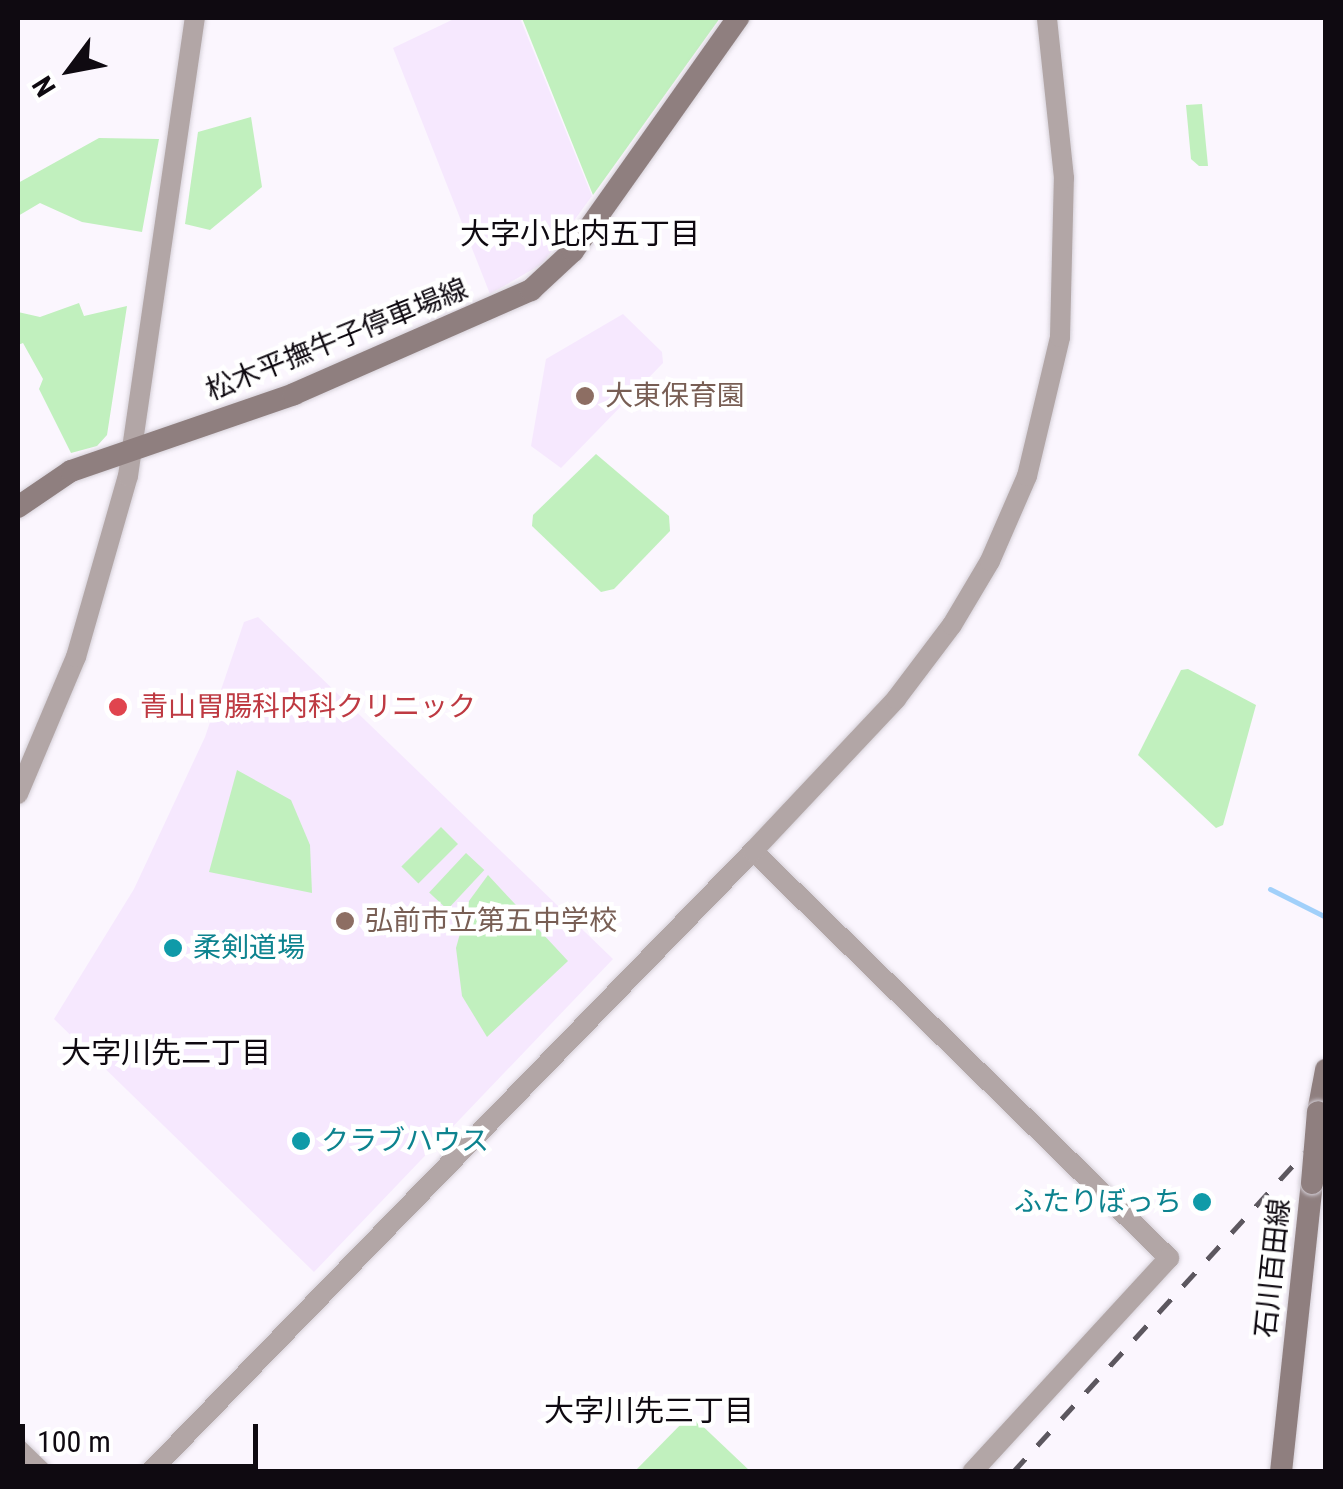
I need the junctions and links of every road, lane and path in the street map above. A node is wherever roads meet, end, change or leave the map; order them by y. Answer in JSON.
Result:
{"nodes":[{"id":1,"x":196,"y":18,"type":"edge"},
{"id":2,"x":738,"y":18,"type":"edge"},
{"id":3,"x":1047,"y":18,"type":"edge"},
{"id":4,"x":132,"y":453,"type":"junction"},
{"id":5,"x":18,"y":507,"type":"edge"},
{"id":6,"x":18,"y":794,"type":"edge"},
{"id":7,"x":753,"y":851,"type":"junction"},
{"id":8,"x":1326,"y":1070,"type":"edge"},
{"id":9,"x":18,"y":1449,"type":"edge"},
{"id":10,"x":42,"y":1472,"type":"edge"},
{"id":11,"x":150,"y":1472,"type":"edge"},
{"id":12,"x":972,"y":1472,"type":"edge"},
{"id":13,"x":1281,"y":1472,"type":"edge"}],
"edges":[{"from":1,"to":4,"type":"street"},
{"from":2,"to":4,"type":"main road","name":"松木平撫牛子停車場線"},
{"from":3,"to":7,"type":"street"},
{"from":4,"to":5,"type":"main road","name":"松木平撫牛子停車場線"},
{"from":4,"to":6,"type":"street"},
{"from":7,"to":11,"type":"street"},
{"from":7,"to":12,"type":"street"},
{"from":8,"to":13,"type":"main road","name":"石川百田線","bridge":true},
{"from":9,"to":10,"type":"street"}]}
